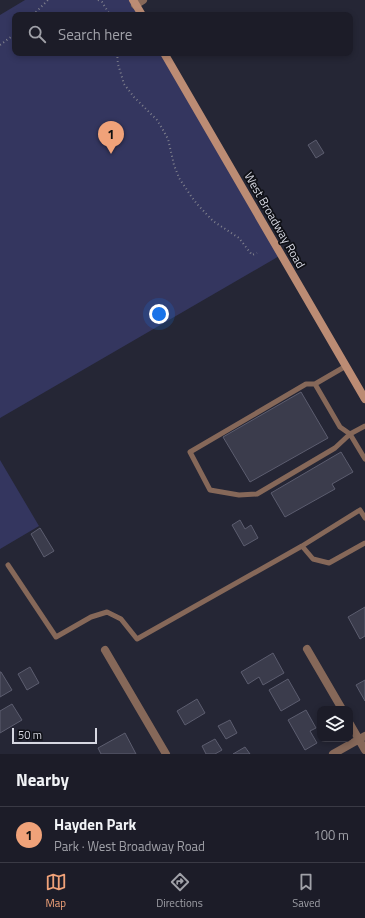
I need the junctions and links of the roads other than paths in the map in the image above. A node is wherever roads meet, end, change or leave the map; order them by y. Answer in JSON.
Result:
{"nodes":[{"id":1,"x":143,"y":0,"type":"edge"},
{"id":2,"x":134,"y":2,"type":"edge"},
{"id":3,"x":140,"y":12,"type":"edge"},
{"id":4,"x":166,"y":56,"type":"edge"},
{"id":5,"x":346,"y":366,"type":"junction"},
{"id":6,"x":315,"y":384,"type":"junction"},
{"id":7,"x":365,"y":399,"type":"edge"},
{"id":8,"x":365,"y":426,"type":"edge"},
{"id":9,"x":350,"y":434,"type":"junction"},
{"id":10,"x":365,"y":459,"type":"edge"},
{"id":11,"x":365,"y":518,"type":"edge"},
{"id":12,"x":365,"y":543,"type":"edge"},
{"id":13,"x":302,"y":546,"type":"junction"},
{"id":14,"x":8,"y":565,"type":"dead end"},
{"id":15,"x":308,"y":649,"type":"dead end"},
{"id":16,"x":105,"y":650,"type":"dead end"},
{"id":17,"x":340,"y":706,"type":"edge"},
{"id":18,"x":353,"y":728,"type":"edge"},
{"id":19,"x":362,"y":738,"type":"edge"},
{"id":20,"x":365,"y":750,"type":"edge"},
{"id":21,"x":166,"y":754,"type":"edge"},
{"id":22,"x":333,"y":754,"type":"edge"}],
"edges":[{"from":1,"to":2,"type":"street"},
{"from":2,"to":3,"type":"main road"},
{"from":4,"to":5,"type":"main road","name":"West Broadway Road"},
{"from":5,"to":6,"type":"lane"},
{"from":5,"to":7,"type":"main road","name":"West Broadway Road"},
{"from":6,"to":9,"type":"lane"},
{"from":6,"to":9,"type":"lane"},
{"from":8,"to":9,"type":"lane"},
{"from":9,"to":10,"type":"lane"},
{"from":11,"to":13,"type":"lane"},
{"from":12,"to":13,"type":"lane"},
{"from":13,"to":14,"type":"lane"},
{"from":15,"to":17,"type":"street"},
{"from":16,"to":21,"type":"street"},
{"from":18,"to":19,"type":"street"},
{"from":19,"to":20,"type":"street"},
{"from":19,"to":22,"type":"street"}]}
